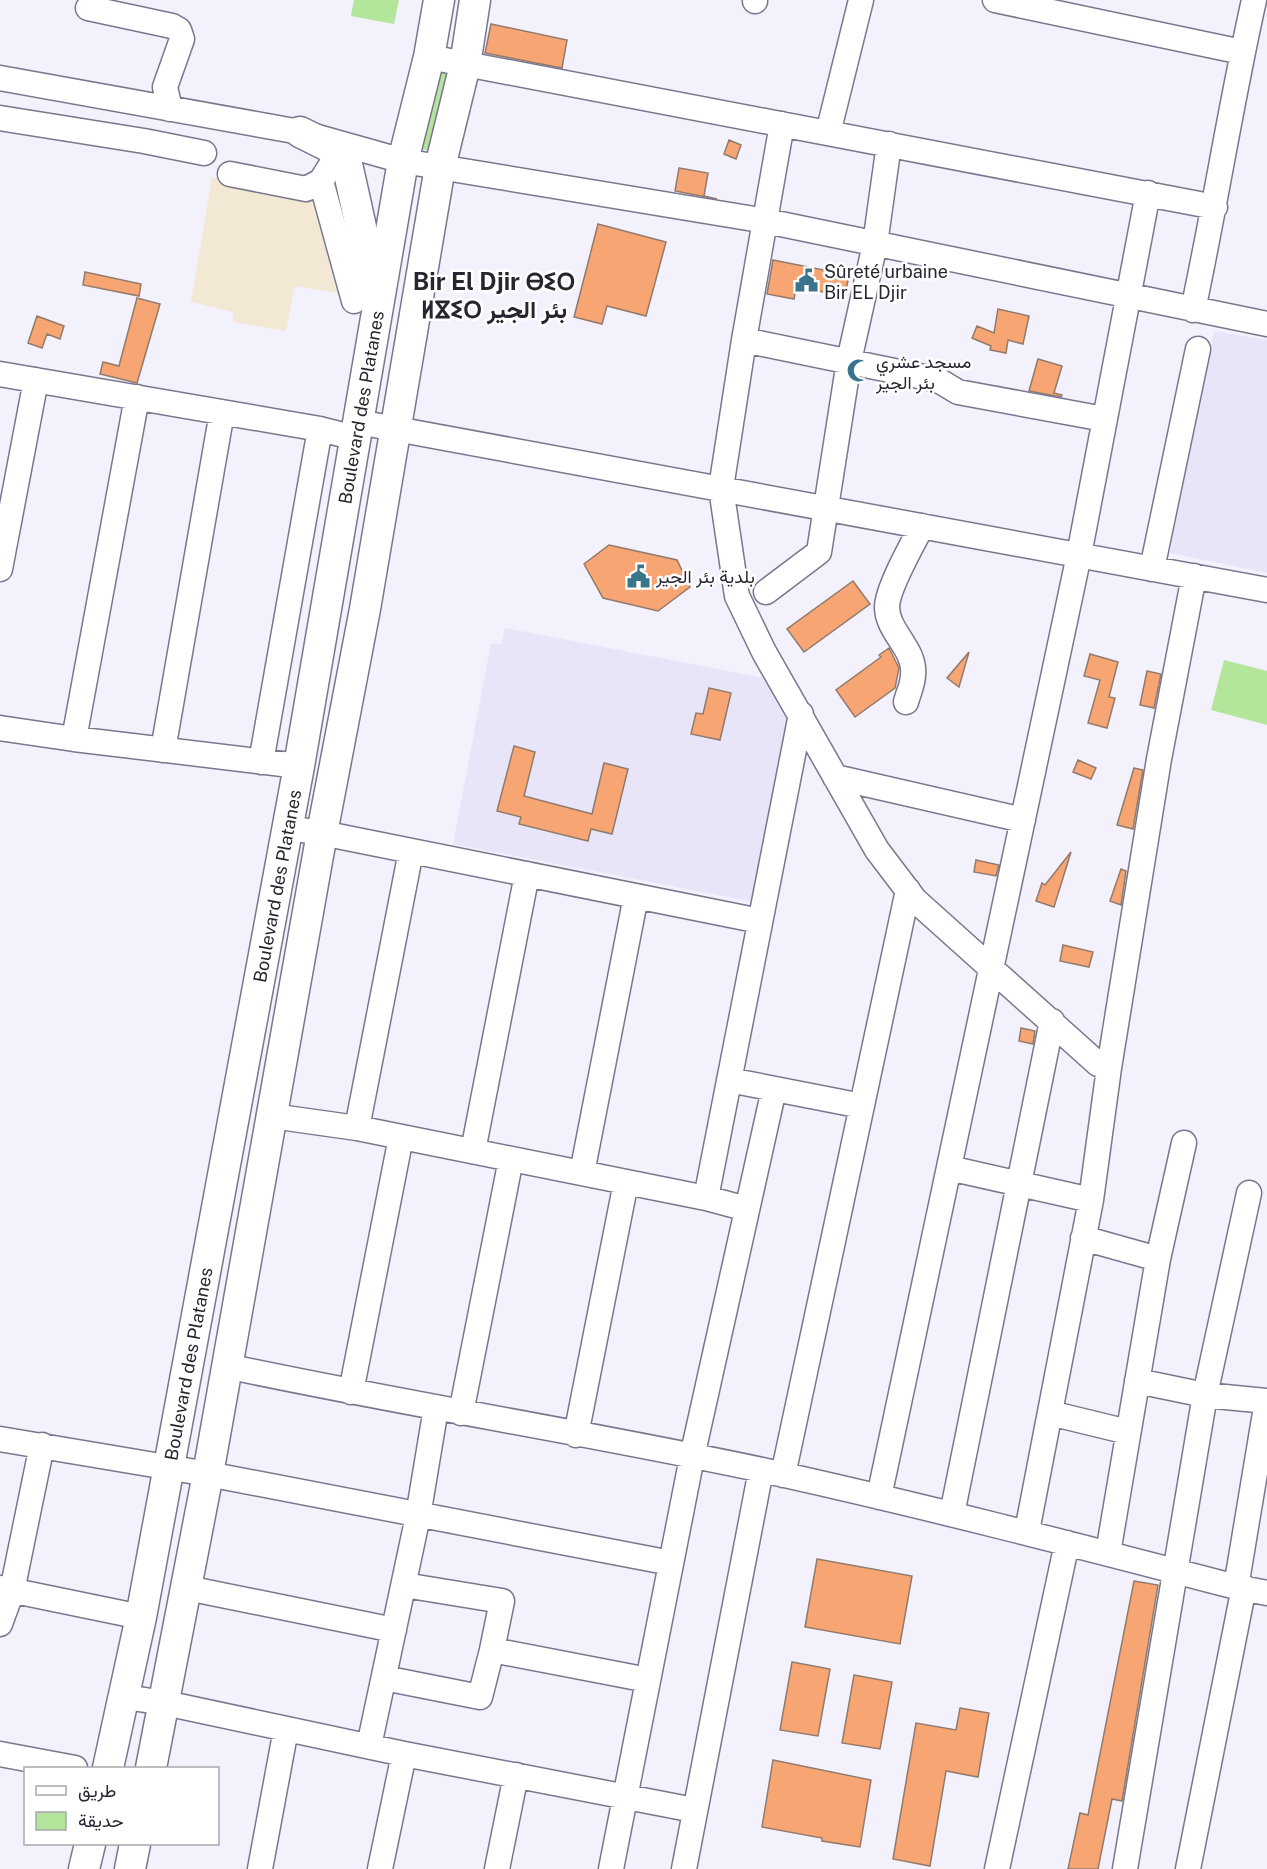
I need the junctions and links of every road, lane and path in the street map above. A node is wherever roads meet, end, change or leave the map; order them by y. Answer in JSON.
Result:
{"nodes":[{"id":1,"x":439,"y":0,"type":"edge"},
{"id":2,"x":476,"y":0,"type":"edge"},
{"id":3,"x":861,"y":0,"type":"edge"},
{"id":4,"x":997,"y":0,"type":"edge"},
{"id":5,"x":1254,"y":0,"type":"edge"},
{"id":6,"x":88,"y":8,"type":"dead end"},
{"id":7,"x":1242,"y":51,"type":"junction"},
{"id":8,"x":429,"y":57,"type":"junction"},
{"id":9,"x":465,"y":64,"type":"junction"},
{"id":10,"x":0,"y":78,"type":"edge"},
{"id":11,"x":170,"y":109,"type":"junction"},
{"id":12,"x":0,"y":118,"type":"edge"},
{"id":13,"x":782,"y":124,"type":"junction"},
{"id":14,"x":300,"y":132,"type":"junction"},
{"id":15,"x":828,"y":133,"type":"junction"},
{"id":16,"x":890,"y":144,"type":"junction"},
{"id":17,"x":204,"y":153,"type":"dead end"},
{"id":18,"x":339,"y":154,"type":"junction"},
{"id":19,"x":404,"y":161,"type":"junction"},
{"id":20,"x":440,"y":167,"type":"junction"},
{"id":21,"x":230,"y":174,"type":"dead end"},
{"id":22,"x":321,"y":181,"type":"junction"},
{"id":23,"x":1148,"y":193,"type":"junction"},
{"id":24,"x":1215,"y":207,"type":"junction"},
{"id":25,"x":766,"y":221,"type":"junction"},
{"id":26,"x":875,"y":244,"type":"junction"},
{"id":27,"x":1129,"y":297,"type":"junction"},
{"id":28,"x":366,"y":302,"type":"junction"},
{"id":29,"x":1193,"y":310,"type":"junction"},
{"id":30,"x":1267,"y":324,"type":"edge"},
{"id":31,"x":744,"y":340,"type":"junction"},
{"id":32,"x":1198,"y":349,"type":"dead end"},
{"id":33,"x":849,"y":361,"type":"junction"},
{"id":34,"x":0,"y":374,"type":"edge"},
{"id":35,"x":36,"y":380,"type":"junction"},
{"id":36,"x":137,"y":397,"type":"junction"},
{"id":37,"x":222,"y":412,"type":"junction"},
{"id":38,"x":1104,"y":419,"type":"junction"},
{"id":39,"x":320,"y":429,"type":"junction"},
{"id":40,"x":395,"y":429,"type":"junction"},
{"id":41,"x":356,"y":430,"type":"junction"},
{"id":42,"x":721,"y":488,"type":"junction"},
{"id":43,"x":825,"y":507,"type":"junction"},
{"id":44,"x":922,"y":526,"type":"junction"},
{"id":45,"x":1079,"y":555,"type":"junction"},
{"id":46,"x":0,"y":569,"type":"edge"},
{"id":47,"x":1152,"y":569,"type":"junction"},
{"id":48,"x":1194,"y":576,"type":"junction"},
{"id":49,"x":1267,"y":590,"type":"edge"},
{"id":50,"x":766,"y":592,"type":"dead end"},
{"id":51,"x":906,"y":702,"type":"dead end"},
{"id":52,"x":801,"y":714,"type":"junction"},
{"id":53,"x":0,"y":728,"type":"edge"},
{"id":54,"x":74,"y":740,"type":"junction"},
{"id":55,"x":163,"y":750,"type":"junction"},
{"id":56,"x":261,"y":762,"type":"junction"},
{"id":57,"x":300,"y":766,"type":"junction"},
{"id":58,"x":835,"y":777,"type":"junction"},
{"id":59,"x":1023,"y":820,"type":"junction"},
{"id":60,"x":288,"y":828,"type":"junction"},
{"id":61,"x":322,"y":833,"type":"junction"},
{"id":62,"x":411,"y":851,"type":"junction"},
{"id":63,"x":527,"y":874,"type":"junction"},
{"id":64,"x":908,"y":890,"type":"junction"},
{"id":65,"x":636,"y":896,"type":"junction"},
{"id":66,"x":760,"y":921,"type":"junction"},
{"id":67,"x":992,"y":968,"type":"junction"},
{"id":68,"x":1052,"y":1021,"type":"junction"},
{"id":69,"x":1109,"y":1068,"type":"junction"},
{"id":70,"x":729,"y":1080,"type":"junction"},
{"id":71,"x":774,"y":1089,"type":"junction"},
{"id":72,"x":862,"y":1106,"type":"junction"},
{"id":73,"x":272,"y":1116,"type":"junction"},
{"id":74,"x":357,"y":1128,"type":"junction"},
{"id":75,"x":401,"y":1137,"type":"junction"},
{"id":76,"x":1184,"y":1143,"type":"dead end"},
{"id":77,"x":473,"y":1151,"type":"junction"},
{"id":78,"x":511,"y":1159,"type":"junction"},
{"id":79,"x":949,"y":1168,"type":"junction"},
{"id":80,"x":582,"y":1173,"type":"junction"},
{"id":81,"x":626,"y":1182,"type":"junction"},
{"id":82,"x":1019,"y":1183,"type":"junction"},
{"id":83,"x":1249,"y":1192,"type":"dead end"},
{"id":84,"x":706,"y":1198,"type":"junction"},
{"id":85,"x":1091,"y":1200,"type":"junction"},
{"id":86,"x":747,"y":1209,"type":"junction"},
{"id":87,"x":1083,"y":1238,"type":"junction"},
{"id":88,"x":1158,"y":1259,"type":"junction"},
{"id":89,"x":226,"y":1366,"type":"junction"},
{"id":90,"x":1137,"y":1381,"type":"junction"},
{"id":91,"x":351,"y":1392,"type":"junction"},
{"id":92,"x":1205,"y":1395,"type":"junction"},
{"id":93,"x":436,"y":1408,"type":"junction"},
{"id":94,"x":461,"y":1413,"type":"junction"},
{"id":95,"x":1050,"y":1413,"type":"junction"},
{"id":96,"x":1128,"y":1432,"type":"junction"},
{"id":97,"x":576,"y":1435,"type":"junction"},
{"id":98,"x":0,"y":1439,"type":"edge"},
{"id":99,"x":42,"y":1446,"type":"junction"},
{"id":100,"x":692,"y":1457,"type":"junction"},
{"id":101,"x":169,"y":1467,"type":"junction"},
{"id":102,"x":208,"y":1473,"type":"junction"},
{"id":103,"x":772,"y":1473,"type":"junction"},
{"id":104,"x":879,"y":1497,"type":"junction"},
{"id":105,"x":951,"y":1514,"type":"junction"},
{"id":106,"x":418,"y":1516,"type":"junction"},
{"id":107,"x":1027,"y":1532,"type":"junction"},
{"id":108,"x":1066,"y":1543,"type":"junction"},
{"id":109,"x":1108,"y":1554,"type":"junction"},
{"id":110,"x":671,"y":1563,"type":"junction"},
{"id":111,"x":1177,"y":1572,"type":"junction"},
{"id":112,"x":404,"y":1585,"type":"junction"},
{"id":113,"x":1240,"y":1587,"type":"junction"},
{"id":114,"x":187,"y":1588,"type":"junction"},
{"id":115,"x":6,"y":1589,"type":"edge"},
{"id":116,"x":1267,"y":1593,"type":"edge"},
{"id":117,"x":141,"y":1617,"type":"junction"},
{"id":118,"x":0,"y":1624,"type":"edge"},
{"id":119,"x":394,"y":1630,"type":"junction"},
{"id":120,"x":492,"y":1650,"type":"junction"},
{"id":121,"x":384,"y":1678,"type":"junction"},
{"id":122,"x":648,"y":1680,"type":"junction"},
{"id":123,"x":125,"y":1697,"type":"junction"},
{"id":124,"x":165,"y":1703,"type":"junction"},
{"id":125,"x":286,"y":1730,"type":"junction"},
{"id":126,"x":369,"y":1746,"type":"junction"},
{"id":127,"x":0,"y":1754,"type":"edge"},
{"id":128,"x":404,"y":1754,"type":"junction"},
{"id":129,"x":70,"y":1767,"type":"edge"},
{"id":130,"x":108,"y":1767,"type":"edge"},
{"id":131,"x":151,"y":1767,"type":"edge"},
{"id":132,"x":516,"y":1775,"type":"junction"},
{"id":133,"x":625,"y":1797,"type":"junction"},
{"id":134,"x":694,"y":1810,"type":"junction"},
{"id":135,"x":90,"y":1845,"type":"edge"},
{"id":136,"x":135,"y":1845,"type":"edge"},
{"id":137,"x":84,"y":1869,"type":"edge"},
{"id":138,"x":130,"y":1869,"type":"edge"},
{"id":139,"x":260,"y":1869,"type":"edge"},
{"id":140,"x":380,"y":1869,"type":"edge"},
{"id":141,"x":497,"y":1869,"type":"edge"},
{"id":142,"x":611,"y":1869,"type":"edge"},
{"id":143,"x":684,"y":1869,"type":"edge"},
{"id":144,"x":997,"y":1869,"type":"edge"},
{"id":145,"x":1125,"y":1869,"type":"edge"},
{"id":146,"x":1188,"y":1869,"type":"edge"}],
"edges":[{"from":1,"to":8,"type":"main road","name":"Boulevard des Platanes"},
{"from":2,"to":9,"type":"main road","name":"Boulevard des Platanes"},
{"from":3,"to":15,"type":"street"},
{"from":4,"to":7,"type":"street"},
{"from":5,"to":7,"type":"street"},
{"from":6,"to":11,"type":"street"},
{"from":7,"to":24,"type":"street"},
{"from":8,"to":9,"type":"street"},
{"from":8,"to":19,"type":"main road","name":"Boulevard des Platanes"},
{"from":9,"to":13,"type":"street"},
{"from":9,"to":20,"type":"main road","name":"Boulevard des Platanes"},
{"from":10,"to":11,"type":"street"},
{"from":11,"to":14,"type":"street"},
{"from":12,"to":17,"type":"street"},
{"from":13,"to":15,"type":"street"},
{"from":13,"to":25,"type":"street"},
{"from":14,"to":18,"type":"main road"},
{"from":14,"to":19,"type":"street"},
{"from":15,"to":16,"type":"street"},
{"from":16,"to":23,"type":"street"},
{"from":16,"to":26,"type":"street"},
{"from":18,"to":22,"type":"street"},
{"from":18,"to":28,"type":"main road"},
{"from":19,"to":20,"type":"street"},
{"from":19,"to":28,"type":"main road","name":"Boulevard des Platanes"},
{"from":20,"to":25,"type":"street"},
{"from":20,"to":40,"type":"main road","name":"Boulevard des Platanes"},
{"from":21,"to":22,"type":"street"},
{"from":22,"to":28,"type":"street"},
{"from":23,"to":24,"type":"street"},
{"from":23,"to":27,"type":"street"},
{"from":24,"to":29,"type":"street"},
{"from":25,"to":26,"type":"street"},
{"from":25,"to":31,"type":"street"},
{"from":26,"to":27,"type":"street"},
{"from":26,"to":33,"type":"street"},
{"from":27,"to":29,"type":"street"},
{"from":27,"to":38,"type":"street"},
{"from":28,"to":41,"type":"main road","name":"Boulevard des Platanes"},
{"from":29,"to":30,"type":"street"},
{"from":31,"to":33,"type":"street"},
{"from":31,"to":42,"type":"street"},
{"from":32,"to":47,"type":"street"},
{"from":33,"to":38,"type":"street"},
{"from":33,"to":43,"type":"street"},
{"from":34,"to":35,"type":"street"},
{"from":35,"to":36,"type":"street"},
{"from":35,"to":46,"type":"street"},
{"from":36,"to":37,"type":"street"},
{"from":36,"to":54,"type":"street"},
{"from":37,"to":39,"type":"street"},
{"from":37,"to":55,"type":"street"},
{"from":38,"to":45,"type":"street"},
{"from":39,"to":41,"type":"street"},
{"from":39,"to":56,"type":"street"},
{"from":40,"to":41,"type":"street"},
{"from":40,"to":42,"type":"street"},
{"from":40,"to":61,"type":"main road","name":"Boulevard des Platanes"},
{"from":41,"to":57,"type":"main road","name":"Boulevard des Platanes"},
{"from":42,"to":43,"type":"street"},
{"from":42,"to":52,"type":"street"},
{"from":43,"to":44,"type":"street"},
{"from":43,"to":50,"type":"street"},
{"from":44,"to":45,"type":"street"},
{"from":44,"to":51,"type":"street"},
{"from":45,"to":47,"type":"street"},
{"from":45,"to":59,"type":"street"},
{"from":47,"to":48,"type":"street"},
{"from":48,"to":49,"type":"street"},
{"from":48,"to":69,"type":"street"},
{"from":52,"to":58,"type":"street"},
{"from":52,"to":66,"type":"street"},
{"from":53,"to":54,"type":"street"},
{"from":54,"to":55,"type":"street"},
{"from":55,"to":56,"type":"street"},
{"from":56,"to":57,"type":"street"},
{"from":57,"to":60,"type":"main road","name":"Boulevard des Platanes"},
{"from":58,"to":59,"type":"street"},
{"from":58,"to":64,"type":"street"},
{"from":59,"to":67,"type":"street"},
{"from":60,"to":61,"type":"street"},
{"from":60,"to":101,"type":"main road","name":"Boulevard des Platanes"},
{"from":61,"to":62,"type":"street"},
{"from":61,"to":73,"type":"main road","name":"Boulevard des Platanes"},
{"from":62,"to":63,"type":"street"},
{"from":62,"to":74,"type":"street"},
{"from":63,"to":65,"type":"street"},
{"from":63,"to":77,"type":"street"},
{"from":64,"to":67,"type":"street"},
{"from":64,"to":72,"type":"street"},
{"from":65,"to":66,"type":"street"},
{"from":65,"to":80,"type":"street"},
{"from":66,"to":70,"type":"street"},
{"from":67,"to":68,"type":"street"},
{"from":67,"to":79,"type":"street"},
{"from":68,"to":69,"type":"street"},
{"from":68,"to":82,"type":"street"},
{"from":69,"to":85,"type":"street"},
{"from":70,"to":71,"type":"street"},
{"from":70,"to":84,"type":"street"},
{"from":71,"to":72,"type":"street"},
{"from":71,"to":86,"type":"street"},
{"from":72,"to":103,"type":"street"},
{"from":73,"to":74,"type":"street"},
{"from":73,"to":89,"type":"main road","name":"Boulevard des Platanes"},
{"from":74,"to":75,"type":"street"},
{"from":75,"to":77,"type":"street"},
{"from":75,"to":91,"type":"street"},
{"from":76,"to":88,"type":"street"},
{"from":77,"to":78,"type":"street"},
{"from":78,"to":80,"type":"street"},
{"from":78,"to":94,"type":"street"},
{"from":79,"to":82,"type":"street"},
{"from":79,"to":104,"type":"street"},
{"from":80,"to":81,"type":"street"},
{"from":81,"to":84,"type":"street"},
{"from":81,"to":97,"type":"street"},
{"from":82,"to":85,"type":"street"},
{"from":82,"to":105,"type":"street"},
{"from":83,"to":92,"type":"street"},
{"from":84,"to":86,"type":"street"},
{"from":85,"to":87,"type":"street"},
{"from":86,"to":100,"type":"street"},
{"from":87,"to":88,"type":"street"},
{"from":87,"to":95,"type":"street"},
{"from":88,"to":90,"type":"street"},
{"from":89,"to":91,"type":"street"},
{"from":89,"to":102,"type":"main road","name":"Boulevard des Platanes"},
{"from":90,"to":92,"type":"street"},
{"from":90,"to":96,"type":"street"},
{"from":91,"to":93,"type":"street"},
{"from":92,"to":111,"type":"street"},
{"from":92,"to":113,"type":"street"},
{"from":93,"to":94,"type":"street"},
{"from":93,"to":106,"type":"street"},
{"from":94,"to":97,"type":"street"},
{"from":95,"to":96,"type":"street"},
{"from":95,"to":107,"type":"street"},
{"from":96,"to":109,"type":"street"},
{"from":97,"to":100,"type":"street"},
{"from":98,"to":99,"type":"street"},
{"from":99,"to":101,"type":"street"},
{"from":99,"to":115,"type":"street"},
{"from":100,"to":103,"type":"street"},
{"from":100,"to":110,"type":"street"},
{"from":101,"to":102,"type":"street"},
{"from":101,"to":117,"type":"main road","name":"Boulevard des Platanes"},
{"from":102,"to":106,"type":"street"},
{"from":102,"to":114,"type":"main road","name":"Boulevard des Platanes"},
{"from":103,"to":104,"type":"street"},
{"from":103,"to":134,"type":"street"},
{"from":104,"to":105,"type":"street"},
{"from":105,"to":107,"type":"street"},
{"from":106,"to":110,"type":"street"},
{"from":106,"to":112,"type":"street"},
{"from":107,"to":108,"type":"street"},
{"from":108,"to":109,"type":"street"},
{"from":108,"to":144,"type":"street"},
{"from":109,"to":111,"type":"street"},
{"from":110,"to":122,"type":"street"},
{"from":111,"to":113,"type":"street"},
{"from":111,"to":145,"type":"street"},
{"from":112,"to":119,"type":"street"},
{"from":112,"to":120,"type":"street"},
{"from":113,"to":116,"type":"street"},
{"from":113,"to":146,"type":"street"},
{"from":114,"to":119,"type":"street"},
{"from":114,"to":124,"type":"main road","name":"Boulevard des Platanes"},
{"from":115,"to":117,"type":"street"},
{"from":115,"to":118,"type":"street"},
{"from":117,"to":123,"type":"main road","name":"Boulevard des Platanes"},
{"from":119,"to":121,"type":"street"},
{"from":120,"to":121,"type":"street"},
{"from":120,"to":122,"type":"street"},
{"from":121,"to":126,"type":"street"},
{"from":122,"to":133,"type":"street"},
{"from":123,"to":124,"type":"street"},
{"from":123,"to":130,"type":"main road","name":"Boulevard des Platanes"},
{"from":124,"to":125,"type":"street"},
{"from":124,"to":131,"type":"main road","name":"Boulevard des Platanes"},
{"from":125,"to":126,"type":"street"},
{"from":125,"to":139,"type":"street"},
{"from":126,"to":128,"type":"street"},
{"from":127,"to":129,"type":"street"},
{"from":128,"to":132,"type":"street"},
{"from":128,"to":140,"type":"street"},
{"from":132,"to":133,"type":"street"},
{"from":132,"to":141,"type":"street"},
{"from":133,"to":134,"type":"street"},
{"from":133,"to":142,"type":"street"},
{"from":134,"to":143,"type":"street"},
{"from":135,"to":137,"type":"main road"},
{"from":136,"to":138,"type":"main road"}]}
